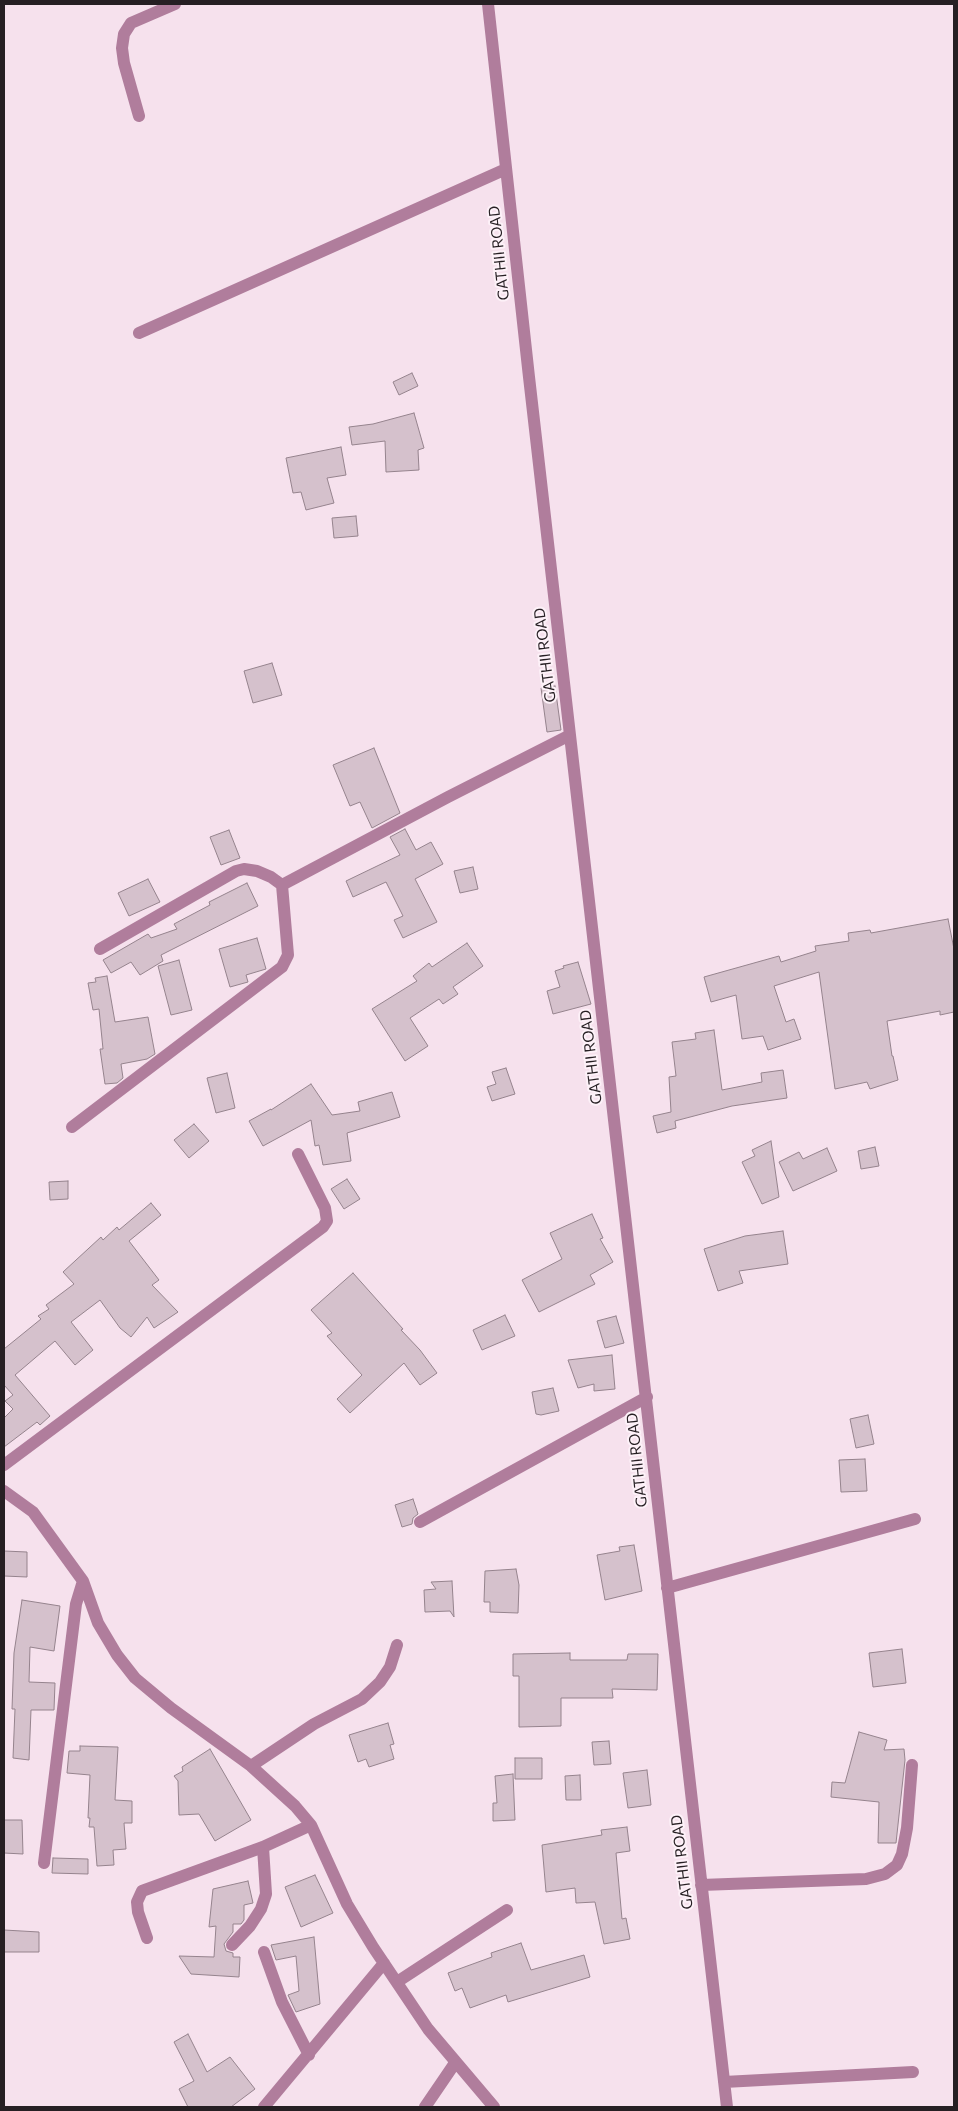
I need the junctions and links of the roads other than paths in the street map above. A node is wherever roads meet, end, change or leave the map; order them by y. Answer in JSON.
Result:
{"nodes":[{"id":1,"x":175,"y":4,"type":"edge"},
{"id":2,"x":488,"y":4,"type":"edge"},
{"id":3,"x":139,"y":116,"type":"dead end"},
{"id":4,"x":506,"y":169,"type":"junction"},
{"id":5,"x":140,"y":333,"type":"dead end"},
{"id":6,"x":570,"y":735,"type":"junction"},
{"id":7,"x":282,"y":885,"type":"junction"},
{"id":8,"x":100,"y":949,"type":"dead end"},
{"id":9,"x":72,"y":1127,"type":"dead end"},
{"id":10,"x":298,"y":1154,"type":"dead end"},
{"id":11,"x":647,"y":1397,"type":"junction"},
{"id":12,"x":4,"y":1465,"type":"edge"},
{"id":13,"x":4,"y":1491,"type":"edge"},
{"id":14,"x":915,"y":1519,"type":"dead end"},
{"id":15,"x":420,"y":1522,"type":"dead end"},
{"id":16,"x":83,"y":1581,"type":"junction"},
{"id":17,"x":667,"y":1588,"type":"junction"},
{"id":18,"x":397,"y":1646,"type":"dead end"},
{"id":19,"x":912,"y":1765,"type":"dead end"},
{"id":20,"x":251,"y":1766,"type":"junction"},
{"id":21,"x":311,"y":1825,"type":"junction"},
{"id":22,"x":263,"y":1847,"type":"junction"},
{"id":23,"x":44,"y":1864,"type":"dead end"},
{"id":24,"x":701,"y":1885,"type":"junction"},
{"id":25,"x":507,"y":1910,"type":"dead end"},
{"id":26,"x":147,"y":1938,"type":"dead end"},
{"id":27,"x":232,"y":1944,"type":"dead end"},
{"id":28,"x":264,"y":1952,"type":"dead end"},
{"id":29,"x":384,"y":1963,"type":"junction"},
{"id":30,"x":397,"y":1982,"type":"junction"},
{"id":31,"x":309,"y":2055,"type":"junction"},
{"id":32,"x":455,"y":2062,"type":"junction"},
{"id":33,"x":913,"y":2072,"type":"dead end"},
{"id":34,"x":724,"y":2082,"type":"junction"},
{"id":35,"x":264,"y":2107,"type":"edge"},
{"id":36,"x":424,"y":2107,"type":"edge"},
{"id":37,"x":494,"y":2107,"type":"edge"},
{"id":38,"x":727,"y":2107,"type":"edge"}],
"edges":[{"from":1,"to":3,"type":"street"},
{"from":2,"to":4,"type":"street","name":"GATHII ROAD"},
{"from":4,"to":5,"type":"street"},
{"from":4,"to":6,"type":"street","name":"GATHII ROAD"},
{"from":6,"to":7,"type":"street"},
{"from":6,"to":11,"type":"street","name":"GATHII ROAD"},
{"from":7,"to":8,"type":"street"},
{"from":7,"to":9,"type":"street"},
{"from":10,"to":12,"type":"street"},
{"from":11,"to":15,"type":"street"},
{"from":11,"to":17,"type":"street","name":"GATHII ROAD"},
{"from":13,"to":16,"type":"street"},
{"from":14,"to":17,"type":"street"},
{"from":16,"to":20,"type":"street"},
{"from":16,"to":23,"type":"street"},
{"from":17,"to":24,"type":"street","name":"GATHII ROAD"},
{"from":18,"to":20,"type":"street"},
{"from":19,"to":24,"type":"street"},
{"from":20,"to":21,"type":"street"},
{"from":21,"to":22,"type":"street"},
{"from":21,"to":29,"type":"street"},
{"from":22,"to":26,"type":"street"},
{"from":22,"to":27,"type":"street"},
{"from":24,"to":34,"type":"street","name":"GATHII ROAD"},
{"from":25,"to":30,"type":"street"},
{"from":28,"to":31,"type":"street"},
{"from":29,"to":30,"type":"street"},
{"from":29,"to":31,"type":"street"},
{"from":30,"to":32,"type":"street"},
{"from":31,"to":35,"type":"street"},
{"from":32,"to":36,"type":"street"},
{"from":32,"to":37,"type":"street"},
{"from":33,"to":34,"type":"street"},
{"from":34,"to":38,"type":"street","name":"GATHII ROAD"}]}
